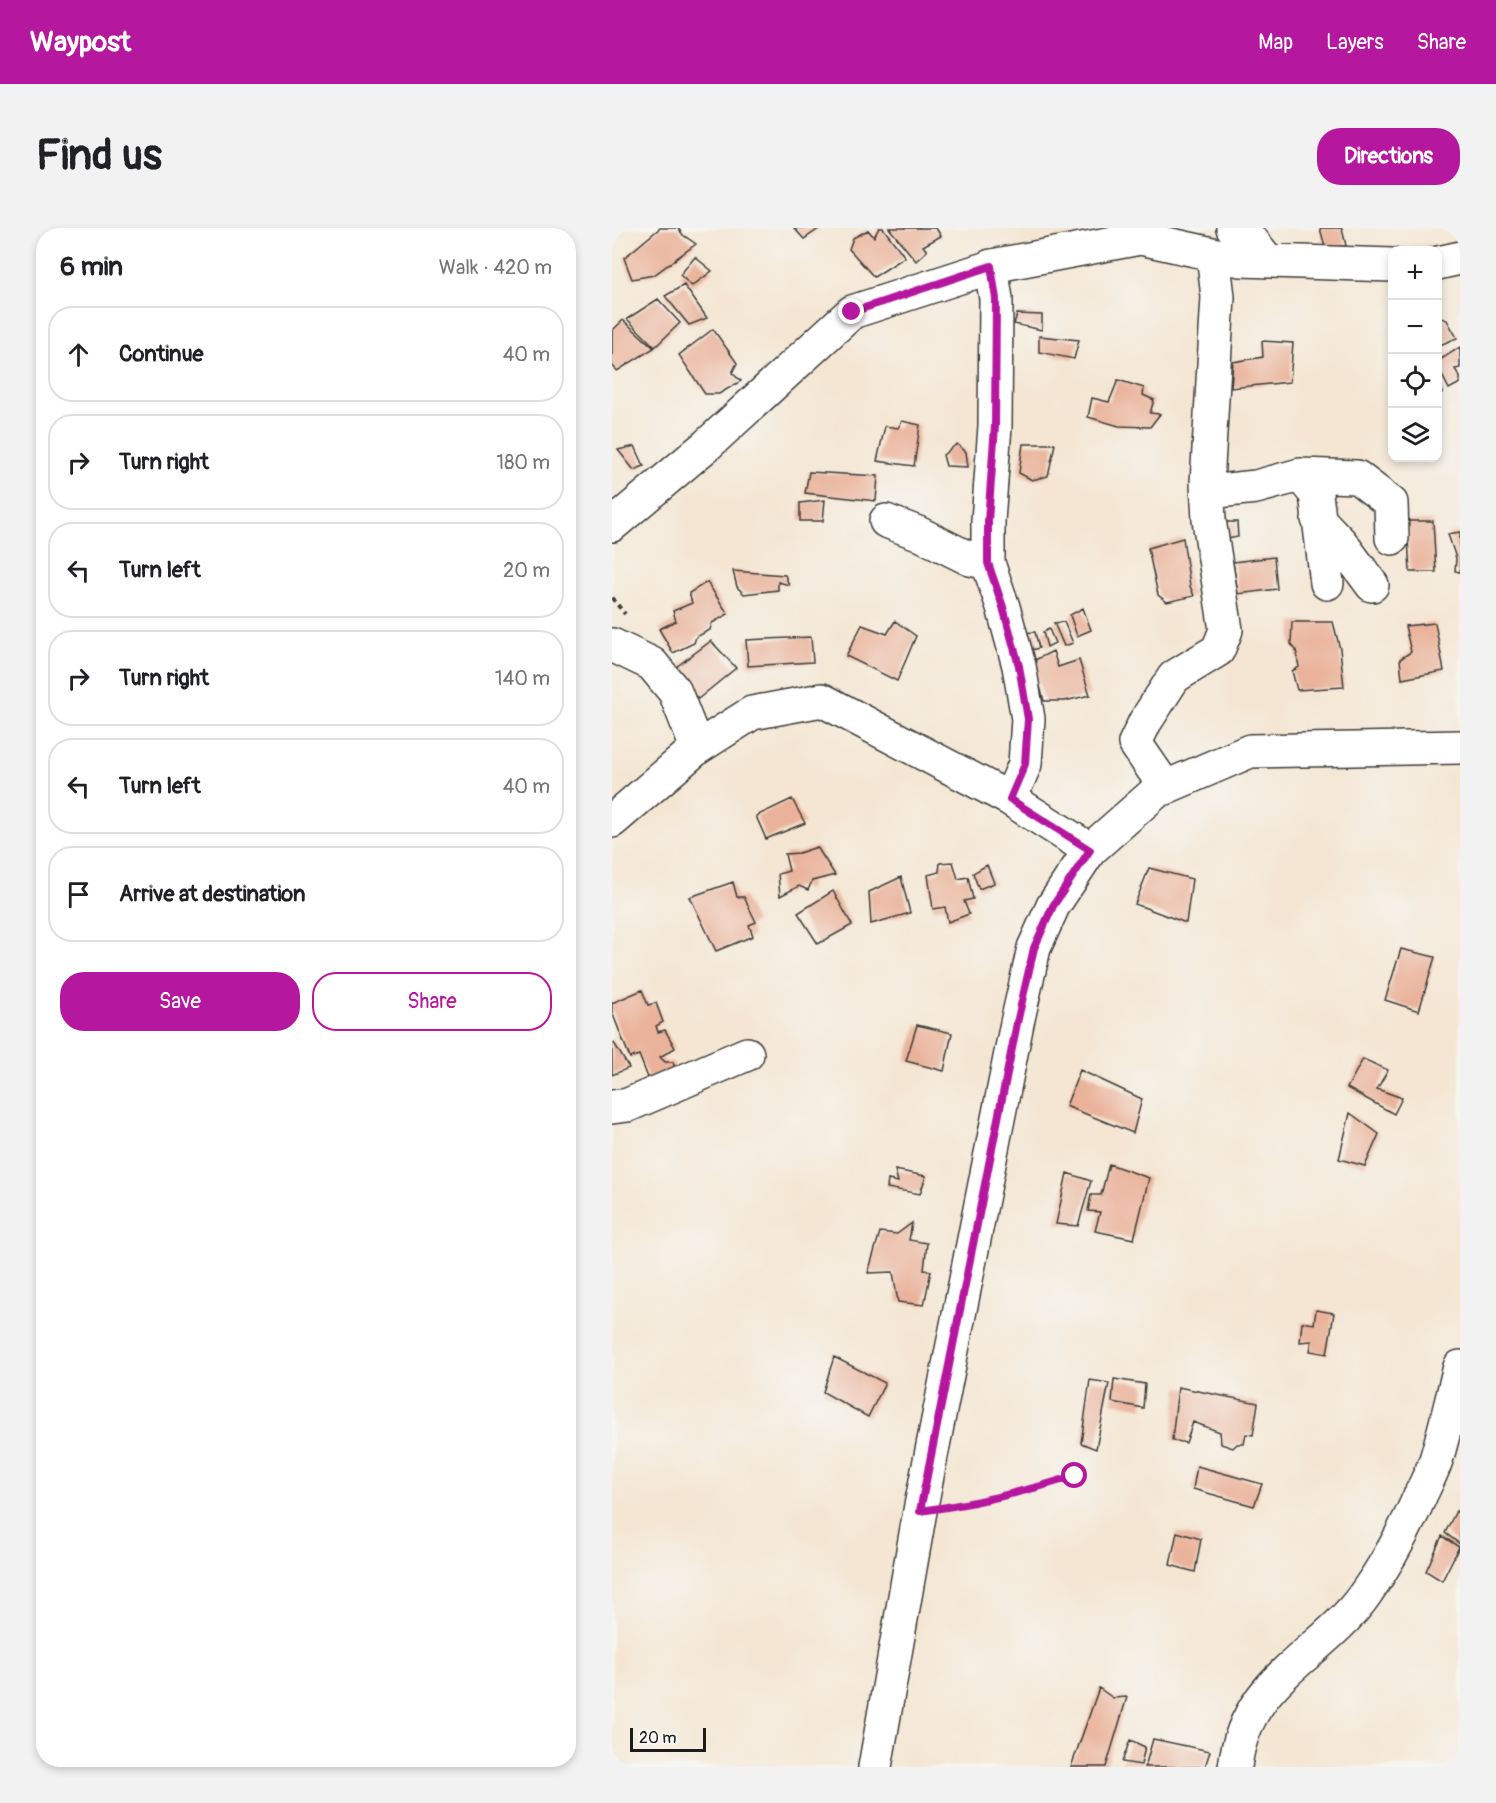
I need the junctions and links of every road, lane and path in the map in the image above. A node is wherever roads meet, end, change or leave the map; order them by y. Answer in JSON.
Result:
{"nodes":[{"id":1,"x":1233,"y":228,"type":"edge"},
{"id":2,"x":1213,"y":254,"type":"junction"},
{"id":3,"x":1460,"y":258,"type":"edge"},
{"id":4,"x":1268,"y":261,"type":"junction"},
{"id":5,"x":1442,"y":262,"type":"edge"},
{"id":6,"x":1388,"y":265,"type":"edge"},
{"id":7,"x":991,"y":266,"type":"junction"},
{"id":8,"x":1300,"y":475,"type":"junction"},
{"id":9,"x":1208,"y":492,"type":"junction"},
{"id":10,"x":1318,"y":519,"type":"junction"},
{"id":11,"x":886,"y":521,"type":"dead end"},
{"id":12,"x":612,"y":525,"type":"edge"},
{"id":13,"x":1392,"y":538,"type":"dead end"},
{"id":14,"x":988,"y":563,"type":"junction"},
{"id":15,"x":1327,"y":583,"type":"dead end"},
{"id":16,"x":1372,"y":585,"type":"dead end"},
{"id":17,"x":612,"y":598,"type":"edge"},
{"id":18,"x":625,"y":614,"type":"dead end"},
{"id":19,"x":612,"y":645,"type":"edge"},
{"id":20,"x":1460,"y":747,"type":"edge"},
{"id":21,"x":697,"y":748,"type":"junction"},
{"id":22,"x":1166,"y":788,"type":"junction"},
{"id":23,"x":1010,"y":799,"type":"junction"},
{"id":24,"x":612,"y":821,"type":"edge"},
{"id":25,"x":1090,"y":850,"type":"junction"},
{"id":26,"x":747,"y":1054,"type":"dead end"},
{"id":27,"x":612,"y":1107,"type":"edge"},
{"id":28,"x":1460,"y":1367,"type":"edge"},
{"id":29,"x":1075,"y":1476,"type":"dead end"},
{"id":30,"x":920,"y":1511,"type":"junction"},
{"id":31,"x":875,"y":1767,"type":"edge"},
{"id":32,"x":1235,"y":1767,"type":"edge"}],
"edges":[{"from":1,"to":4,"type":"street"},
{"from":2,"to":4,"type":"street"},
{"from":2,"to":7,"type":"street"},
{"from":2,"to":9,"type":"street"},
{"from":3,"to":5,"type":"street"},
{"from":4,"to":6,"type":"street"},
{"from":7,"to":12,"type":"street"},
{"from":7,"to":14,"type":"street"},
{"from":8,"to":9,"type":"street"},
{"from":8,"to":10,"type":"street"},
{"from":8,"to":13,"type":"street"},
{"from":9,"to":22,"type":"street"},
{"from":10,"to":15,"type":"street"},
{"from":10,"to":16,"type":"street"},
{"from":11,"to":14,"type":"street"},
{"from":14,"to":23,"type":"street"},
{"from":17,"to":18,"type":"path"},
{"from":19,"to":21,"type":"street"},
{"from":20,"to":22,"type":"street"},
{"from":21,"to":23,"type":"street"},
{"from":21,"to":24,"type":"street"},
{"from":22,"to":25,"type":"street"},
{"from":23,"to":25,"type":"street"},
{"from":25,"to":30,"type":"street"},
{"from":26,"to":27,"type":"street"},
{"from":28,"to":32,"type":"street"},
{"from":29,"to":30,"type":"path"},
{"from":30,"to":31,"type":"street"}]}
